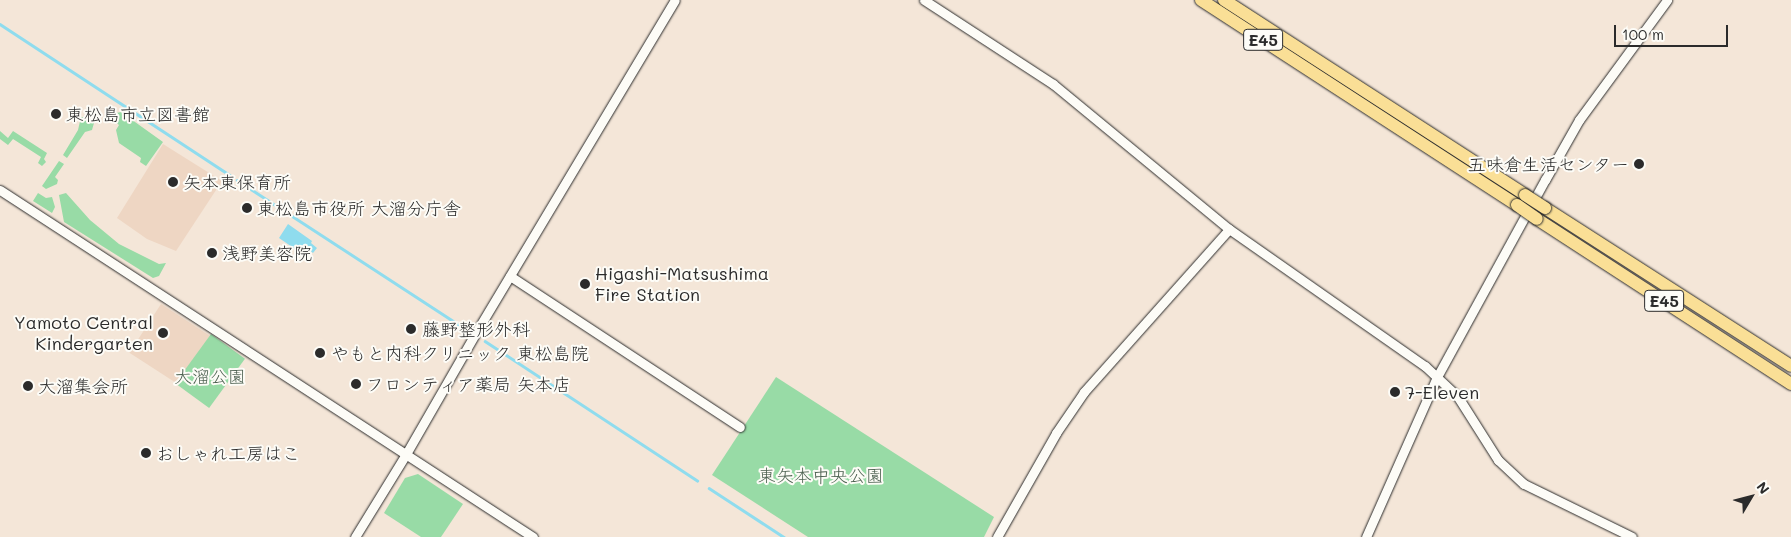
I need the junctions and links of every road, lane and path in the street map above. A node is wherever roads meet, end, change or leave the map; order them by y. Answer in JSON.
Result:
{"nodes":[{"id":1,"x":675,"y":0,"type":"edge"},
{"id":2,"x":924,"y":0,"type":"edge"},
{"id":3,"x":1200,"y":0,"type":"edge"},
{"id":4,"x":1224,"y":0,"type":"edge"},
{"id":5,"x":1667,"y":0,"type":"edge"},
{"id":6,"x":1329,"y":76,"type":"junction"},
{"id":7,"x":1348,"y":88,"type":"junction"},
{"id":8,"x":0,"y":190,"type":"edge"},
{"id":9,"x":1229,"y":229,"type":"junction"},
{"id":10,"x":510,"y":276,"type":"junction"},
{"id":11,"x":1791,"y":366,"type":"edge"},
{"id":12,"x":1437,"y":376,"type":"junction"},
{"id":13,"x":1791,"y":384,"type":"edge"},
{"id":14,"x":740,"y":426,"type":"dead end"},
{"id":15,"x":406,"y":454,"type":"junction"},
{"id":16,"x":355,"y":537,"type":"edge"},
{"id":17,"x":532,"y":537,"type":"edge"},
{"id":18,"x":997,"y":537,"type":"edge"},
{"id":19,"x":1366,"y":537,"type":"edge"},
{"id":20,"x":1632,"y":537,"type":"edge"}],
"edges":[{"from":1,"to":10,"type":"street"},
{"from":2,"to":9,"type":"street"},
{"from":3,"to":6,"type":"highway","number":"E45"},
{"from":4,"to":6,"type":"highway","number":"E45"},
{"from":5,"to":12,"type":"street"},
{"from":6,"to":7,"type":"highway","number":"E45"},
{"from":7,"to":11,"type":"highway","number":"E45","bridge":true},
{"from":7,"to":13,"type":"highway","number":"E45","bridge":true},
{"from":8,"to":15,"type":"street"},
{"from":9,"to":12,"type":"street"},
{"from":9,"to":18,"type":"street"},
{"from":10,"to":14,"type":"street"},
{"from":10,"to":15,"type":"street"},
{"from":12,"to":19,"type":"street"},
{"from":12,"to":20,"type":"street"},
{"from":15,"to":16,"type":"street"},
{"from":15,"to":17,"type":"street"}]}
